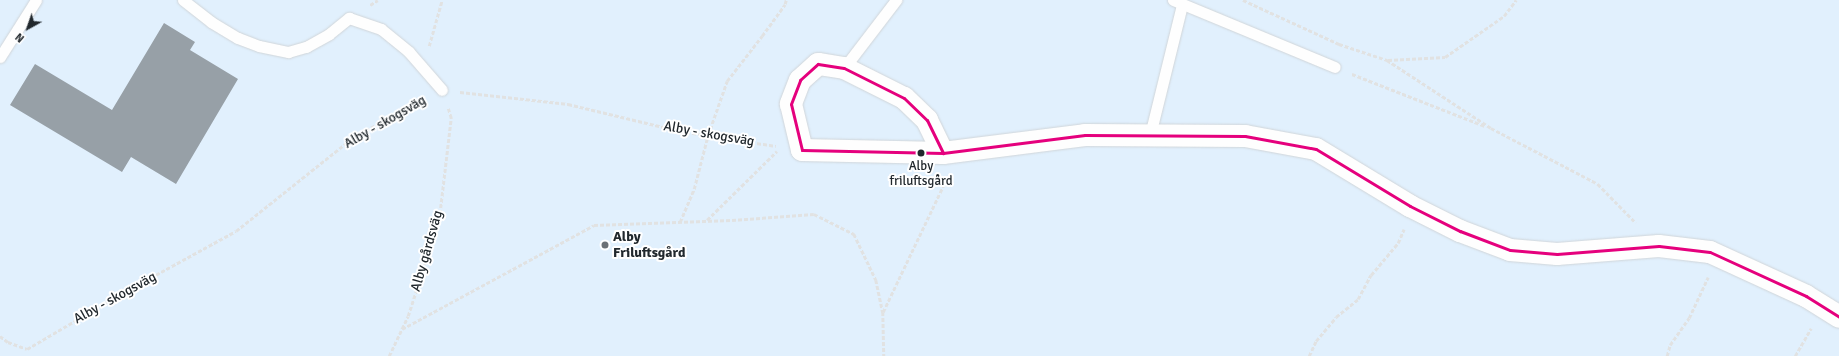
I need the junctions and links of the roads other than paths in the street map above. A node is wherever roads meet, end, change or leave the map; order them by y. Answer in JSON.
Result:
{"nodes":[{"id":1,"x":36,"y":0,"type":"edge"},
{"id":2,"x":183,"y":0,"type":"edge"},
{"id":3,"x":896,"y":0,"type":"edge"},
{"id":4,"x":1177,"y":2,"type":"edge"},
{"id":5,"x":0,"y":57,"type":"edge"},
{"id":6,"x":1335,"y":67,"type":"road end"},
{"id":7,"x":844,"y":68,"type":"junction"},
{"id":8,"x":442,"y":90,"type":"road end"},
{"id":9,"x":1150,"y":134,"type":"junction"},
{"id":10,"x":952,"y":152,"type":"junction"},
{"id":11,"x":1831,"y":312,"type":"edge"}],
"edges":[{"from":1,"to":5,"type":"lane"},
{"from":2,"to":8,"type":"lane"},
{"from":3,"to":7,"type":"lane"},
{"from":4,"to":6,"type":"lane"},
{"from":4,"to":9,"type":"lane"},
{"from":7,"to":10,"type":"street"},
{"from":7,"to":10,"type":"street"},
{"from":9,"to":10,"type":"street"},
{"from":9,"to":11,"type":"street"}]}
